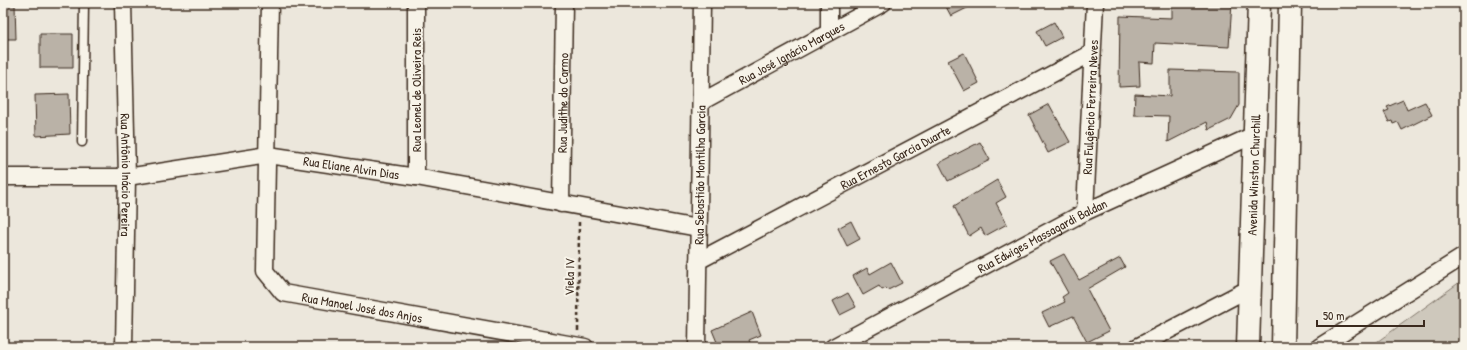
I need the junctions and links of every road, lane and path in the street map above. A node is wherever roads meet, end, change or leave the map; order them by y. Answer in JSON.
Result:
{"nodes":[{"id":1,"x":84,"y":3,"type":"edge"},
{"id":2,"x":123,"y":3,"type":"edge"},
{"id":3,"x":270,"y":3,"type":"edge"},
{"id":4,"x":416,"y":3,"type":"edge"},
{"id":5,"x":564,"y":3,"type":"edge"},
{"id":6,"x":702,"y":3,"type":"edge"},
{"id":7,"x":829,"y":3,"type":"edge"},
{"id":8,"x":883,"y":3,"type":"edge"},
{"id":9,"x":1095,"y":3,"type":"edge"},
{"id":10,"x":1259,"y":3,"type":"edge"},
{"id":11,"x":1290,"y":3,"type":"edge"},
{"id":12,"x":829,"y":32,"type":"junction"},
{"id":13,"x":1092,"y":53,"type":"junction"},
{"id":14,"x":700,"y":102,"type":"junction"},
{"id":15,"x":1256,"y":134,"type":"junction"},
{"id":16,"x":82,"y":142,"type":"dead end"},
{"id":17,"x":268,"y":154,"type":"junction"},
{"id":18,"x":1286,"y":160,"type":"junction"},
{"id":19,"x":3,"y":176,"type":"edge"},
{"id":20,"x":127,"y":177,"type":"junction"},
{"id":21,"x":416,"y":177,"type":"junction"},
{"id":22,"x":562,"y":204,"type":"junction"},
{"id":23,"x":579,"y":207,"type":"junction"},
{"id":24,"x":1085,"y":212,"type":"junction"},
{"id":25,"x":698,"y":228,"type":"junction"},
{"id":26,"x":1464,"y":256,"type":"edge"},
{"id":27,"x":698,"y":260,"type":"junction"},
{"id":28,"x":1250,"y":288,"type":"junction"},
{"id":29,"x":581,"y":346,"type":"edge"},
{"id":30,"x":124,"y":347,"type":"edge"},
{"id":31,"x":697,"y":347,"type":"edge"},
{"id":32,"x":833,"y":347,"type":"edge"},
{"id":33,"x":1137,"y":347,"type":"edge"},
{"id":34,"x":1248,"y":347,"type":"edge"},
{"id":35,"x":1283,"y":347,"type":"edge"},
{"id":36,"x":1319,"y":347,"type":"edge"}],
"edges":[{"from":1,"to":16,"type":"lane"},
{"from":2,"to":20,"type":"street","name":"Rua Antônio Inácio Pereira"},
{"from":3,"to":17,"type":"street","name":"Rua Manoel José dos Anjos"},
{"from":4,"to":21,"type":"street","name":"Rua Leonel de Oliveira Reis"},
{"from":5,"to":22,"type":"street","name":"Rua Judithe do Carmo"},
{"from":6,"to":14,"type":"street","name":"Rua Sebastião Montilha Garcia"},
{"from":7,"to":12,"type":"street"},
{"from":8,"to":12,"type":"street","name":"Rua José Ignácio Marques"},
{"from":9,"to":13,"type":"street","name":"Rua Fulgêncio Ferreira Neves"},
{"from":10,"to":15,"type":"main road","name":"Avenida Winston Churchill"},
{"from":11,"to":18,"type":"main road"},
{"from":12,"to":14,"type":"street","name":"Rua José Ignácio Marques"},
{"from":13,"to":24,"type":"street","name":"Rua Fulgêncio Ferreira Neves"},
{"from":13,"to":27,"type":"street","name":"Rua Ernesto Garcia Duarte"},
{"from":14,"to":25,"type":"street","name":"Rua Sebastião Montilha Garcia"},
{"from":15,"to":18,"type":"main road"},
{"from":15,"to":24,"type":"street","name":"Rua Edwiges Massagardi Baldan"},
{"from":15,"to":28,"type":"main road","name":"Avenida Winston Churchill"},
{"from":17,"to":20,"type":"street","name":"Rua Eliane Alvin Dias"},
{"from":17,"to":21,"type":"street","name":"Rua Eliane Alvin Dias"},
{"from":17,"to":29,"type":"street","name":"Rua Manoel José dos Anjos"},
{"from":18,"to":35,"type":"main road"},
{"from":19,"to":20,"type":"street","name":"Rua Eliane Alvin Dias"},
{"from":20,"to":30,"type":"street","name":"Rua Antônio Inácio Pereira"},
{"from":21,"to":22,"type":"street","name":"Rua Eliane Alvin Dias"},
{"from":22,"to":23,"type":"street","name":"Rua Eliane Alvin Dias"},
{"from":23,"to":25,"type":"street","name":"Rua Eliane Alvin Dias"},
{"from":23,"to":29,"type":"path","name":"Viela IV"},
{"from":24,"to":32,"type":"street","name":"Rua Edwiges Massagardi Baldan"},
{"from":25,"to":27,"type":"street","name":"Rua Sebastião Montilha Garcia"},
{"from":26,"to":36,"type":"street"},
{"from":27,"to":31,"type":"street","name":"Rua Sebastião Montilha Garcia"},
{"from":28,"to":33,"type":"street"},
{"from":28,"to":34,"type":"main road","name":"Avenida Winston Churchill"}]}
